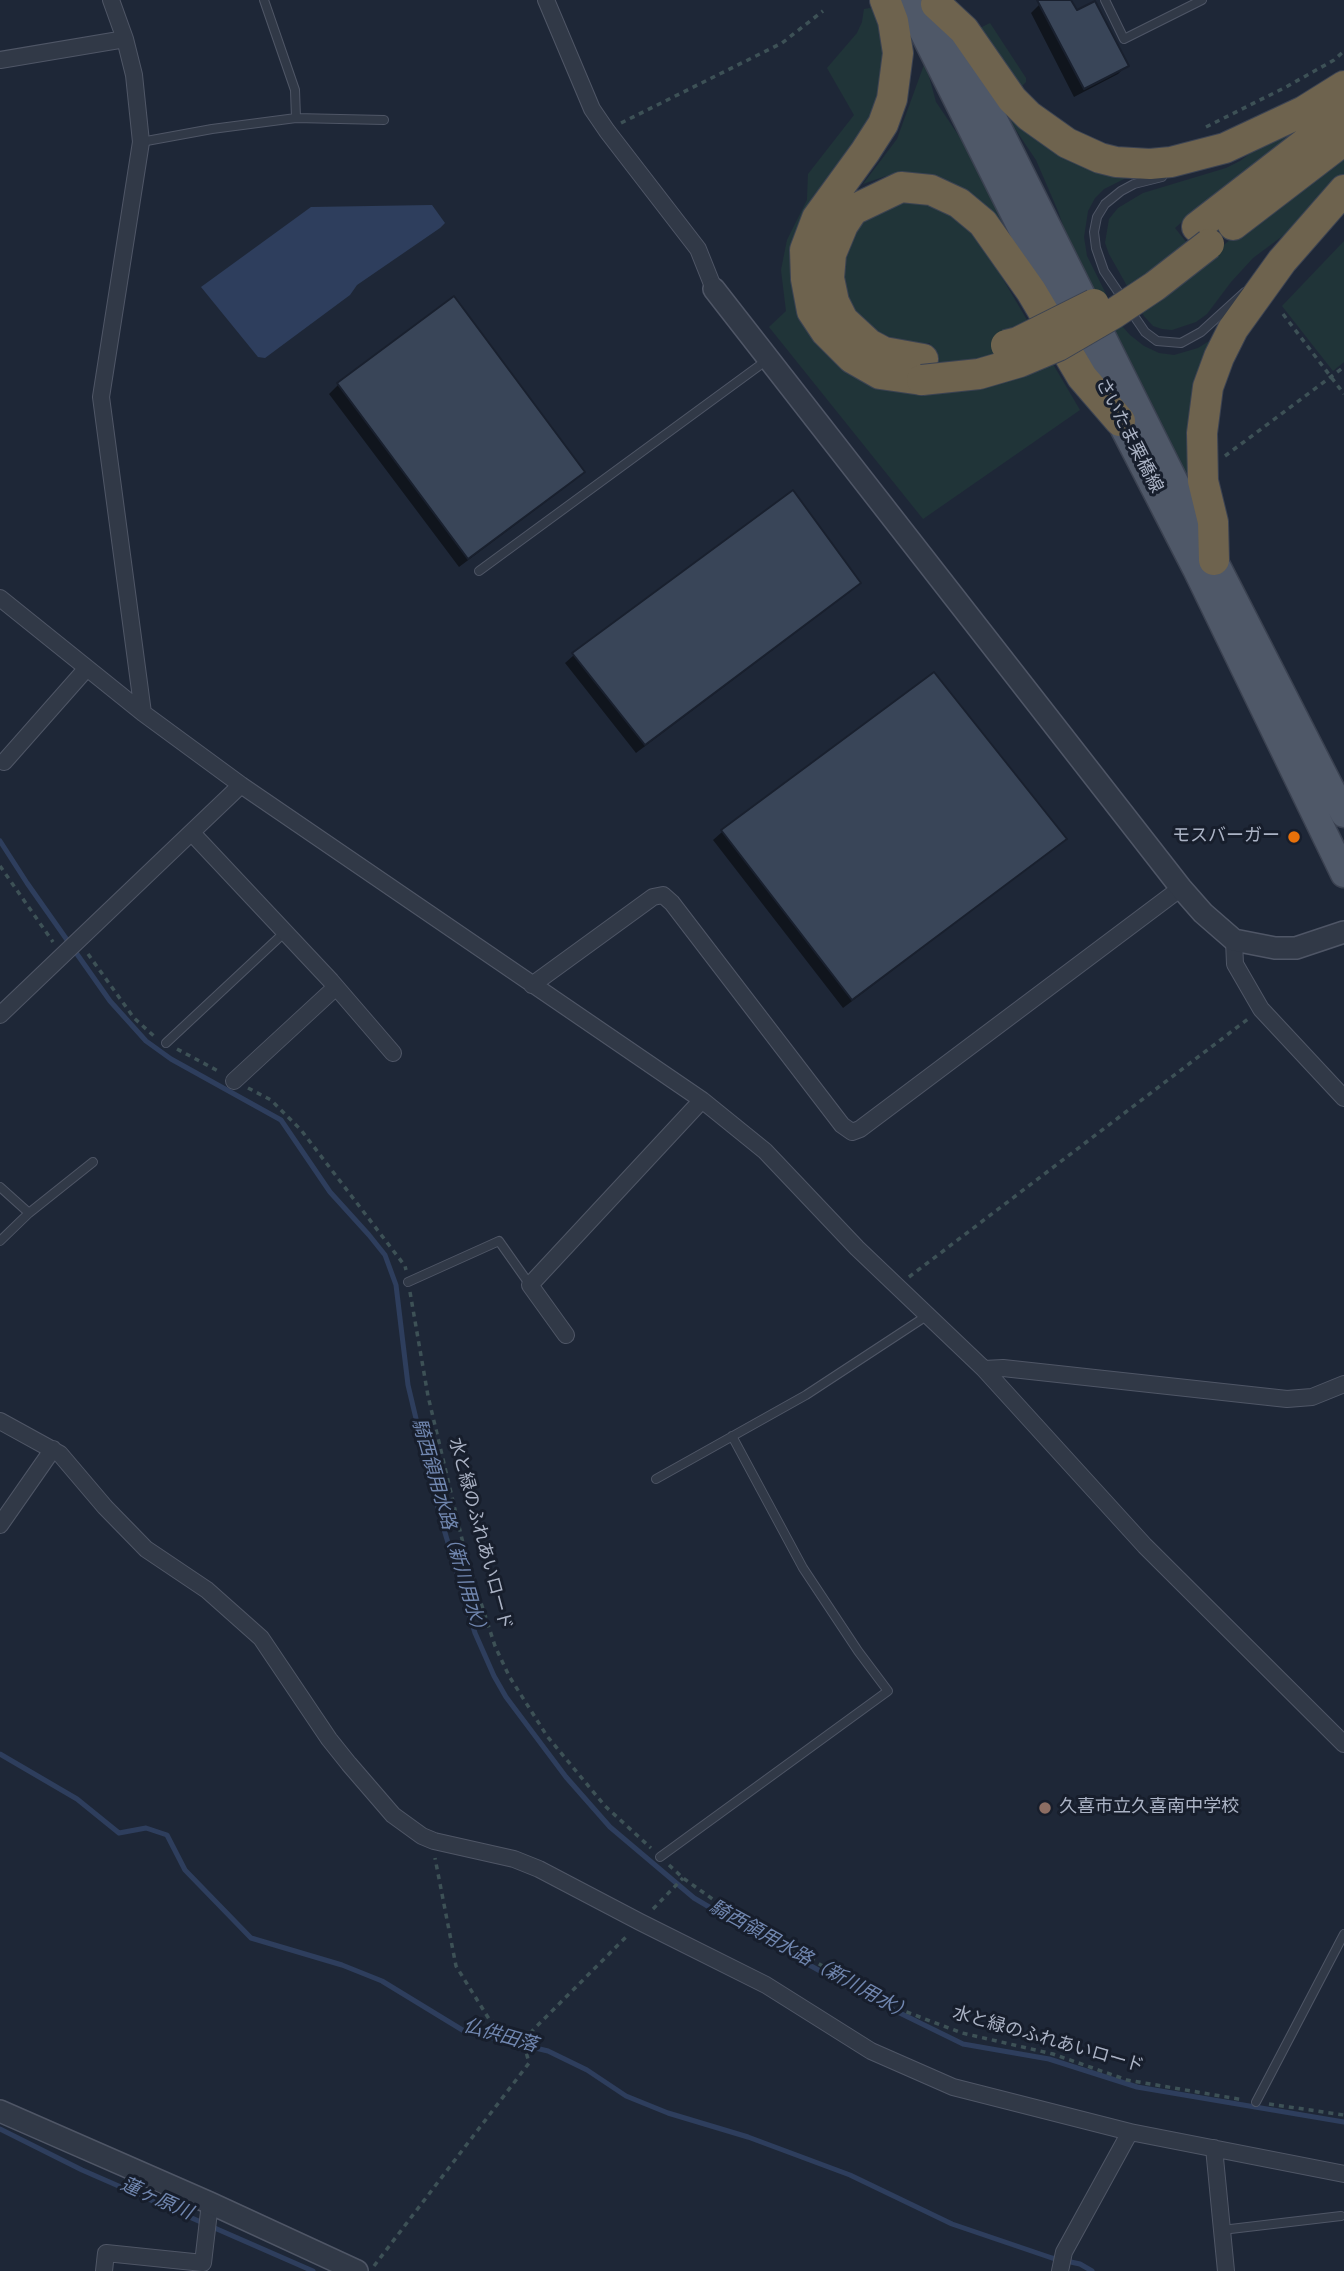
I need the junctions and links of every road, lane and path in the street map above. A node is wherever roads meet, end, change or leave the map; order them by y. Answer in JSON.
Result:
{"nodes":[{"id":1,"x":111,"y":0,"type":"edge"},
{"id":2,"x":264,"y":0,"type":"edge"},
{"id":3,"x":545,"y":0,"type":"edge"},
{"id":4,"x":885,"y":0,"type":"edge"},
{"id":5,"x":907,"y":0,"type":"edge"},
{"id":6,"x":1105,"y":0,"type":"edge"},
{"id":7,"x":1202,"y":0,"type":"edge"},
{"id":8,"x":938,"y":1,"type":"edge"},
{"id":9,"x":823,"y":11,"type":"dead end"},
{"id":10,"x":125,"y":39,"type":"junction"},
{"id":11,"x":1344,"y":51,"type":"edge"},
{"id":12,"x":0,"y":60,"type":"edge"},
{"id":13,"x":1344,"y":86,"type":"edge"},
{"id":14,"x":1344,"y":113,"type":"edge"},
{"id":15,"x":296,"y":118,"type":"junction"},
{"id":16,"x":384,"y":120,"type":"dead end"},
{"id":17,"x":1201,"y":129,"type":"dead end"},
{"id":18,"x":607,"y":131,"type":"junction"},
{"id":19,"x":1344,"y":140,"type":"edge"},
{"id":20,"x":141,"y":142,"type":"junction"},
{"id":21,"x":1176,"y":174,"type":"dead end"},
{"id":22,"x":1344,"y":190,"type":"edge"},
{"id":23,"x":1203,"y":236,"type":"junction"},
{"id":24,"x":1282,"y":261,"type":"junction"},
{"id":25,"x":714,"y":289,"type":"joint"},
{"id":26,"x":1283,"y":314,"type":"dead end"},
{"id":27,"x":768,"y":359,"type":"junction"},
{"id":28,"x":1344,"y":367,"type":"edge"},
{"id":29,"x":923,"y":370,"type":"junction"},
{"id":30,"x":1331,"y":377,"type":"junction"},
{"id":31,"x":1344,"y":394,"type":"edge"},
{"id":32,"x":1120,"y":421,"type":"junction"},
{"id":33,"x":1218,"y":461,"type":"dead end"},
{"id":34,"x":1214,"y":560,"type":"junction"},
{"id":35,"x":479,"y":571,"type":"dead end"},
{"id":36,"x":0,"y":598,"type":"edge"},
{"id":37,"x":87,"y":668,"type":"junction"},
{"id":38,"x":143,"y":713,"type":"junction"},
{"id":39,"x":4,"y":762,"type":"dead end"},
{"id":40,"x":242,"y":785,"type":"junction"},
{"id":41,"x":1344,"y":814,"type":"edge"},
{"id":42,"x":192,"y":832,"type":"junction"},
{"id":43,"x":0,"y":866,"type":"edge"},
{"id":44,"x":1344,"y":874,"type":"edge"},
{"id":45,"x":1181,"y":888,"type":"junction"},
{"id":46,"x":285,"y":932,"type":"junction"},
{"id":47,"x":1344,"y":932,"type":"edge"},
{"id":48,"x":78,"y":940,"type":"junction"},
{"id":49,"x":1234,"y":940,"type":"junction"},
{"id":50,"x":63,"y":956,"type":"junction"},
{"id":51,"x":532,"y":985,"type":"junction"},
{"id":52,"x":336,"y":987,"type":"junction"},
{"id":53,"x":1261,"y":1009,"type":"junction"},
{"id":54,"x":0,"y":1015,"type":"edge"},
{"id":55,"x":166,"y":1043,"type":"junction"},
{"id":56,"x":393,"y":1054,"type":"dead end"},
{"id":57,"x":234,"y":1081,"type":"junction"},
{"id":58,"x":1344,"y":1098,"type":"edge"},
{"id":59,"x":702,"y":1100,"type":"junction"},
{"id":60,"x":93,"y":1162,"type":"dead end"},
{"id":61,"x":0,"y":1187,"type":"edge"},
{"id":62,"x":29,"y":1213,"type":"junction"},
{"id":63,"x":0,"y":1241,"type":"edge"},
{"id":64,"x":408,"y":1282,"type":"junction"},
{"id":65,"x":530,"y":1286,"type":"junction"},
{"id":66,"x":897,"y":1287,"type":"junction"},
{"id":67,"x":928,"y":1315,"type":"junction"},
{"id":68,"x":566,"y":1335,"type":"dead end"},
{"id":69,"x":984,"y":1369,"type":"junction"},
{"id":70,"x":1343,"y":1387,"type":"edge"},
{"id":71,"x":0,"y":1421,"type":"edge"},
{"id":72,"x":732,"y":1436,"type":"junction"},
{"id":73,"x":53,"y":1449,"type":"junction"},
{"id":74,"x":656,"y":1479,"type":"dead end"},
{"id":75,"x":0,"y":1525,"type":"edge"},
{"id":76,"x":1344,"y":1744,"type":"edge"},
{"id":77,"x":434,"y":1842,"type":"junction"},
{"id":78,"x":660,"y":1857,"type":"junction"},
{"id":79,"x":682,"y":1880,"type":"junction"},
{"id":80,"x":640,"y":1922,"type":"junction"},
{"id":81,"x":1344,"y":1934,"type":"edge"},
{"id":82,"x":523,"y":2040,"type":"junction"},
{"id":83,"x":1257,"y":2102,"type":"junction"},
{"id":84,"x":0,"y":2111,"type":"edge"},
{"id":85,"x":1344,"y":2115,"type":"edge"},
{"id":86,"x":1130,"y":2132,"type":"junction"},
{"id":87,"x":1214,"y":2148,"type":"junction"},
{"id":88,"x":1344,"y":2174,"type":"edge"},
{"id":89,"x":209,"y":2203,"type":"junction"},
{"id":90,"x":1341,"y":2216,"type":"dead end"},
{"id":91,"x":1222,"y":2230,"type":"junction"},
{"id":92,"x":104,"y":2271,"type":"edge"},
{"id":93,"x":357,"y":2271,"type":"edge"},
{"id":94,"x":370,"y":2271,"type":"edge"},
{"id":95,"x":1060,"y":2271,"type":"edge"},
{"id":96,"x":1226,"y":2271,"type":"edge"}],
"edges":[{"from":1,"to":10,"type":"street"},
{"from":2,"to":15,"type":"lane"},
{"from":3,"to":18,"type":"street"},
{"from":4,"to":29,"type":"highway"},
{"from":5,"to":32,"type":"main road","name":"さいたま栗橋線"},
{"from":6,"to":7,"type":"lane"},
{"from":8,"to":13,"type":"highway"},
{"from":8,"to":34,"type":"main road","name":"さいたま栗橋線"},
{"from":9,"to":18,"type":"path"},
{"from":10,"to":12,"type":"street"},
{"from":10,"to":20,"type":"street"},
{"from":11,"to":17,"type":"path"},
{"from":14,"to":23,"type":"highway"},
{"from":15,"to":16,"type":"lane"},
{"from":15,"to":20,"type":"lane"},
{"from":18,"to":25,"type":"street"},
{"from":19,"to":23,"type":"highway"},
{"from":20,"to":38,"type":"street"},
{"from":21,"to":24,"type":"lane"},
{"from":22,"to":24,"type":"highway"},
{"from":23,"to":29,"type":"highway","bridge":true},
{"from":24,"to":34,"type":"highway"},
{"from":25,"to":27,"type":"street"},
{"from":26,"to":30,"type":"path"},
{"from":27,"to":35,"type":"lane"},
{"from":27,"to":45,"type":"street"},
{"from":28,"to":30,"type":"path"},
{"from":29,"to":32,"type":"highway"},
{"from":30,"to":31,"type":"path"},
{"from":30,"to":33,"type":"path"},
{"from":32,"to":44,"type":"main road","name":"さいたま栗橋線"},
{"from":34,"to":41,"type":"main road","name":"さいたま栗橋線"},
{"from":36,"to":37,"type":"street"},
{"from":37,"to":38,"type":"street"},
{"from":37,"to":39,"type":"street"},
{"from":38,"to":40,"type":"street"},
{"from":40,"to":42,"type":"street"},
{"from":40,"to":51,"type":"street"},
{"from":42,"to":46,"type":"street"},
{"from":42,"to":48,"type":"street"},
{"from":43,"to":50,"type":"path"},
{"from":45,"to":49,"type":"street"},
{"from":45,"to":51,"type":"street"},
{"from":46,"to":52,"type":"street"},
{"from":46,"to":55,"type":"lane"},
{"from":47,"to":49,"type":"street"},
{"from":48,"to":50,"type":"street"},
{"from":48,"to":55,"type":"path","name":"水と緑のふれあいロード"},
{"from":49,"to":53,"type":"street"},
{"from":50,"to":54,"type":"street"},
{"from":51,"to":59,"type":"street"},
{"from":52,"to":56,"type":"street"},
{"from":52,"to":57,"type":"street"},
{"from":53,"to":58,"type":"street"},
{"from":53,"to":66,"type":"path"},
{"from":55,"to":57,"type":"path","name":"水と緑のふれあいロード"},
{"from":57,"to":64,"type":"path","name":"水と緑のふれあいロード"},
{"from":59,"to":65,"type":"street"},
{"from":59,"to":66,"type":"street"},
{"from":60,"to":62,"type":"lane"},
{"from":61,"to":62,"type":"lane"},
{"from":62,"to":63,"type":"lane"},
{"from":64,"to":65,"type":"lane"},
{"from":64,"to":78,"type":"path","name":"水と緑のふれあいロード"},
{"from":65,"to":68,"type":"street"},
{"from":66,"to":67,"type":"street"},
{"from":67,"to":69,"type":"street"},
{"from":67,"to":72,"type":"lane"},
{"from":69,"to":70,"type":"street"},
{"from":69,"to":76,"type":"street"},
{"from":71,"to":73,"type":"street"},
{"from":72,"to":74,"type":"lane"},
{"from":72,"to":78,"type":"lane"},
{"from":73,"to":75,"type":"street"},
{"from":73,"to":77,"type":"street"},
{"from":77,"to":80,"type":"street"},
{"from":77,"to":82,"type":"path"},
{"from":78,"to":79,"type":"path","name":"水と緑のふれあいロード"},
{"from":79,"to":80,"type":"path"},
{"from":79,"to":83,"type":"path","name":"水と緑のふれあいロード"},
{"from":80,"to":82,"type":"path"},
{"from":80,"to":86,"type":"street"},
{"from":81,"to":83,"type":"lane"},
{"from":82,"to":94,"type":"path"},
{"from":83,"to":85,"type":"path","name":"水と緑のふれあいロード"},
{"from":84,"to":89,"type":"street"},
{"from":86,"to":87,"type":"street"},
{"from":86,"to":95,"type":"street"},
{"from":87,"to":88,"type":"street"},
{"from":87,"to":91,"type":"street"},
{"from":89,"to":92,"type":"street"},
{"from":89,"to":93,"type":"street"},
{"from":90,"to":91,"type":"lane"},
{"from":91,"to":96,"type":"street"}]}
